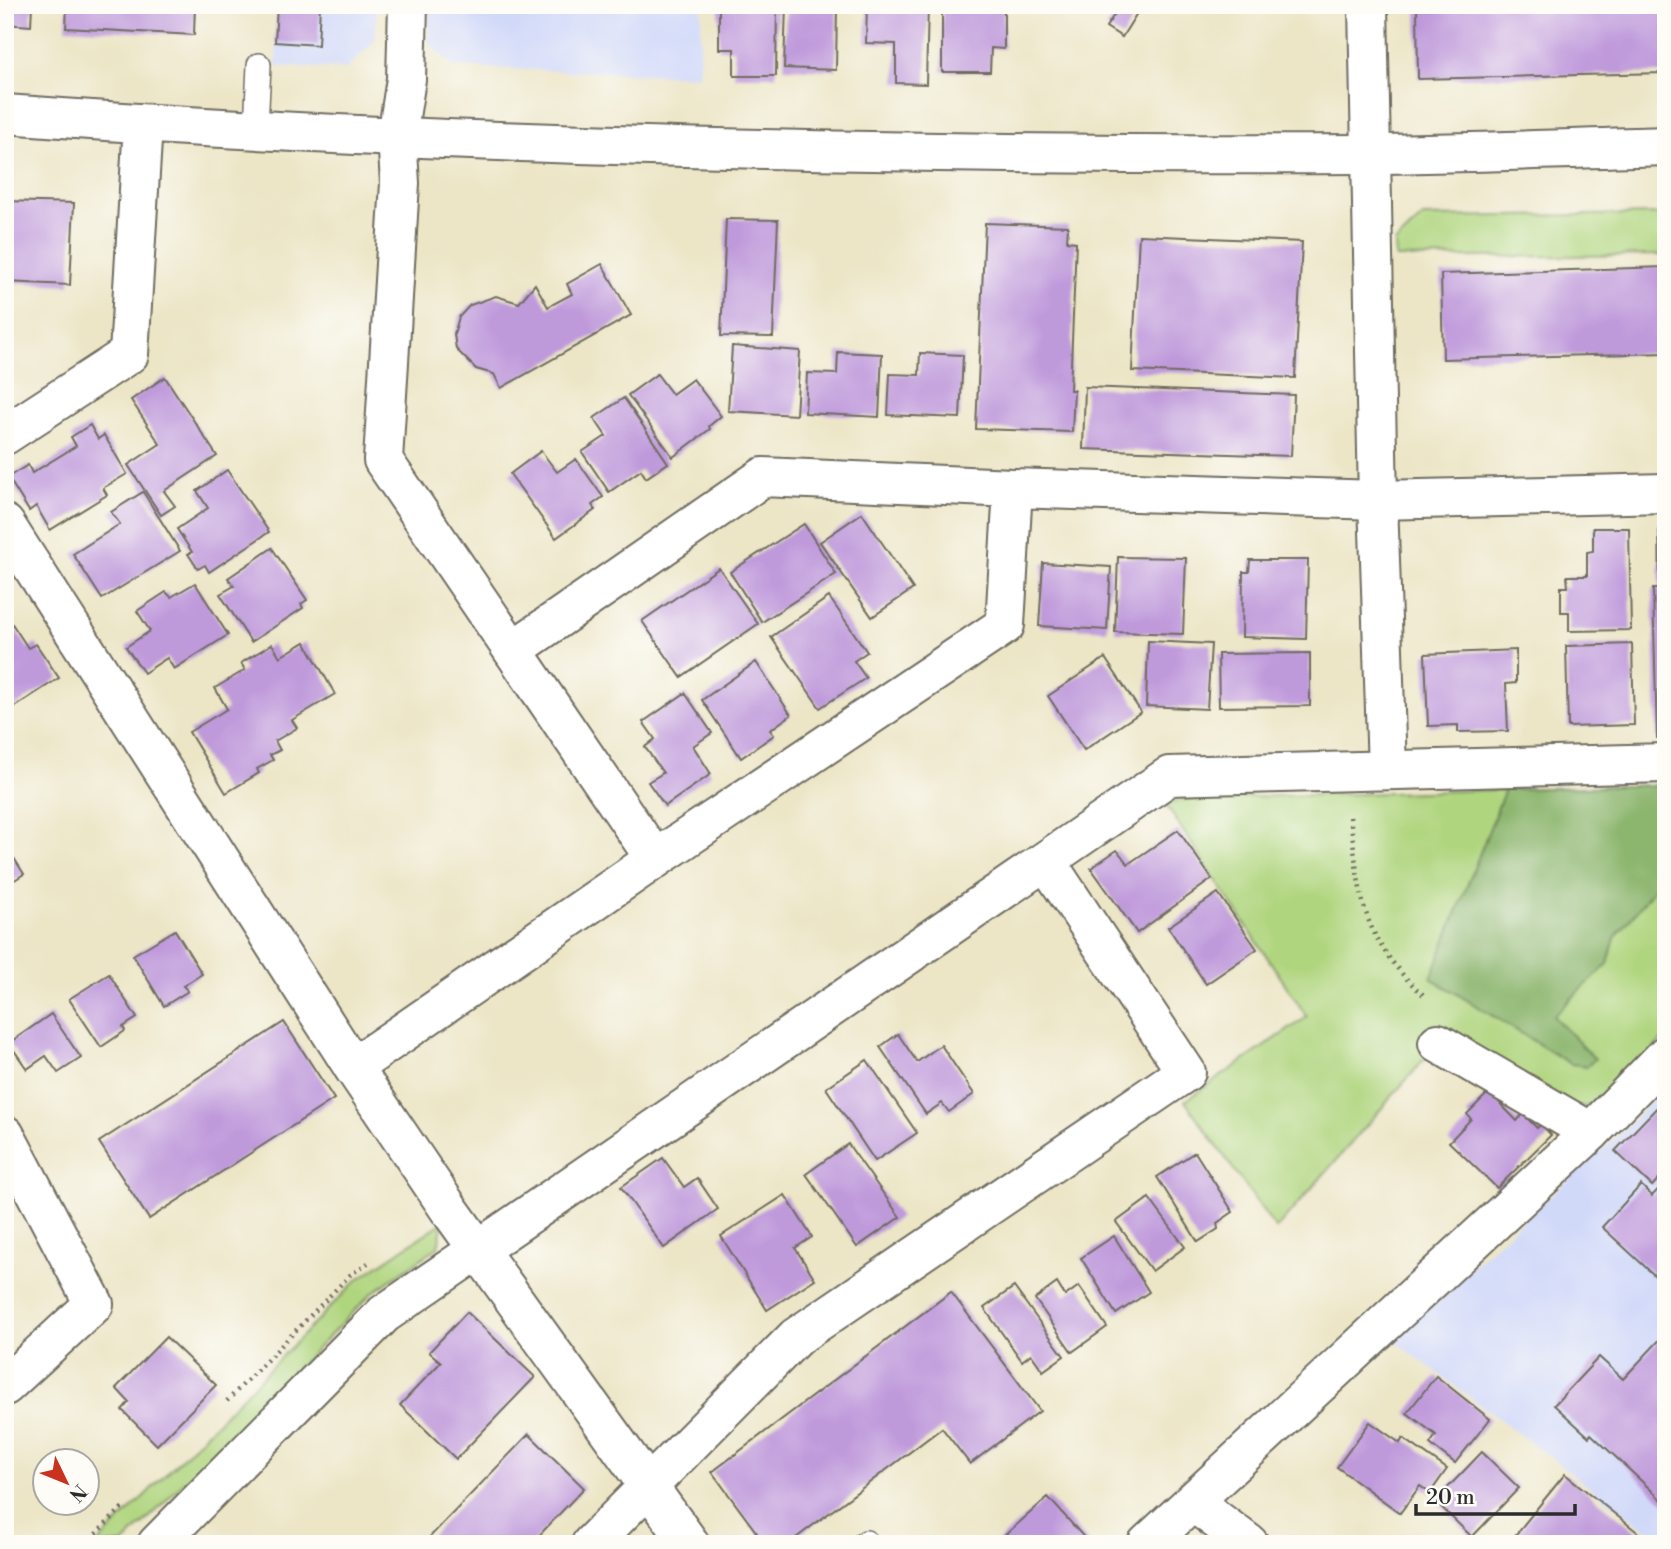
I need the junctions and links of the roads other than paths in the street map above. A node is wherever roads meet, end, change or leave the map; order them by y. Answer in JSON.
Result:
{"nodes":[{"id":1,"x":408,"y":5,"type":"edge"},
{"id":2,"x":1368,"y":5,"type":"edge"},
{"id":3,"x":259,"y":65,"type":"dead end"},
{"id":4,"x":5,"y":114,"type":"edge"},
{"id":5,"x":143,"y":124,"type":"junction"},
{"id":6,"x":256,"y":128,"type":"junction"},
{"id":7,"x":397,"y":136,"type":"junction"},
{"id":8,"x":1666,"y":146,"type":"edge"},
{"id":9,"x":1369,"y":154,"type":"junction"},
{"id":10,"x":5,"y":435,"type":"edge"},
{"id":11,"x":1013,"y":488,"type":"junction"},
{"id":12,"x":1666,"y":493,"type":"edge"},
{"id":13,"x":1378,"y":500,"type":"junction"},
{"id":14,"x":5,"y":524,"type":"edge"},
{"id":15,"x":513,"y":650,"type":"junction"},
{"id":16,"x":1666,"y":763,"type":"edge"},
{"id":17,"x":1387,"y":770,"type":"junction"},
{"id":18,"x":655,"y":859,"type":"junction"},
{"id":19,"x":1046,"y":861,"type":"junction"},
{"id":20,"x":1438,"y":1043,"type":"dead end"},
{"id":21,"x":1666,"y":1055,"type":"edge"},
{"id":22,"x":353,"y":1067,"type":"junction"},
{"id":23,"x":1591,"y":1132,"type":"junction"},
{"id":24,"x":8,"y":1146,"type":"edge"},
{"id":25,"x":478,"y":1249,"type":"junction"},
{"id":26,"x":5,"y":1386,"type":"edge"},
{"id":27,"x":650,"y":1485,"type":"junction"},
{"id":28,"x":1193,"y":1502,"type":"junction"},
{"id":29,"x":157,"y":1544,"type":"edge"},
{"id":30,"x":590,"y":1544,"type":"edge"},
{"id":31,"x":690,"y":1544,"type":"edge"},
{"id":32,"x":1147,"y":1544,"type":"edge"},
{"id":33,"x":1249,"y":1544,"type":"edge"}],
"edges":[{"from":1,"to":7,"type":"street"},
{"from":2,"to":9,"type":"street"},
{"from":3,"to":6,"type":"lane"},
{"from":4,"to":5,"type":"street"},
{"from":5,"to":6,"type":"street"},
{"from":5,"to":10,"type":"street"},
{"from":6,"to":7,"type":"street"},
{"from":7,"to":9,"type":"street"},
{"from":7,"to":15,"type":"street"},
{"from":8,"to":9,"type":"street"},
{"from":9,"to":13,"type":"street"},
{"from":11,"to":13,"type":"street"},
{"from":11,"to":15,"type":"street"},
{"from":11,"to":18,"type":"street"},
{"from":12,"to":13,"type":"street"},
{"from":13,"to":17,"type":"street"},
{"from":14,"to":22,"type":"street"},
{"from":15,"to":18,"type":"street"},
{"from":16,"to":17,"type":"street"},
{"from":17,"to":19,"type":"street"},
{"from":18,"to":22,"type":"street"},
{"from":19,"to":25,"type":"street"},
{"from":19,"to":27,"type":"street"},
{"from":20,"to":23,"type":"street"},
{"from":21,"to":23,"type":"street"},
{"from":22,"to":25,"type":"street"},
{"from":23,"to":28,"type":"street"},
{"from":24,"to":26,"type":"street"},
{"from":25,"to":27,"type":"street"},
{"from":25,"to":29,"type":"street"},
{"from":27,"to":30,"type":"street"},
{"from":27,"to":31,"type":"street"},
{"from":28,"to":32,"type":"street"},
{"from":28,"to":33,"type":"street"}]}
